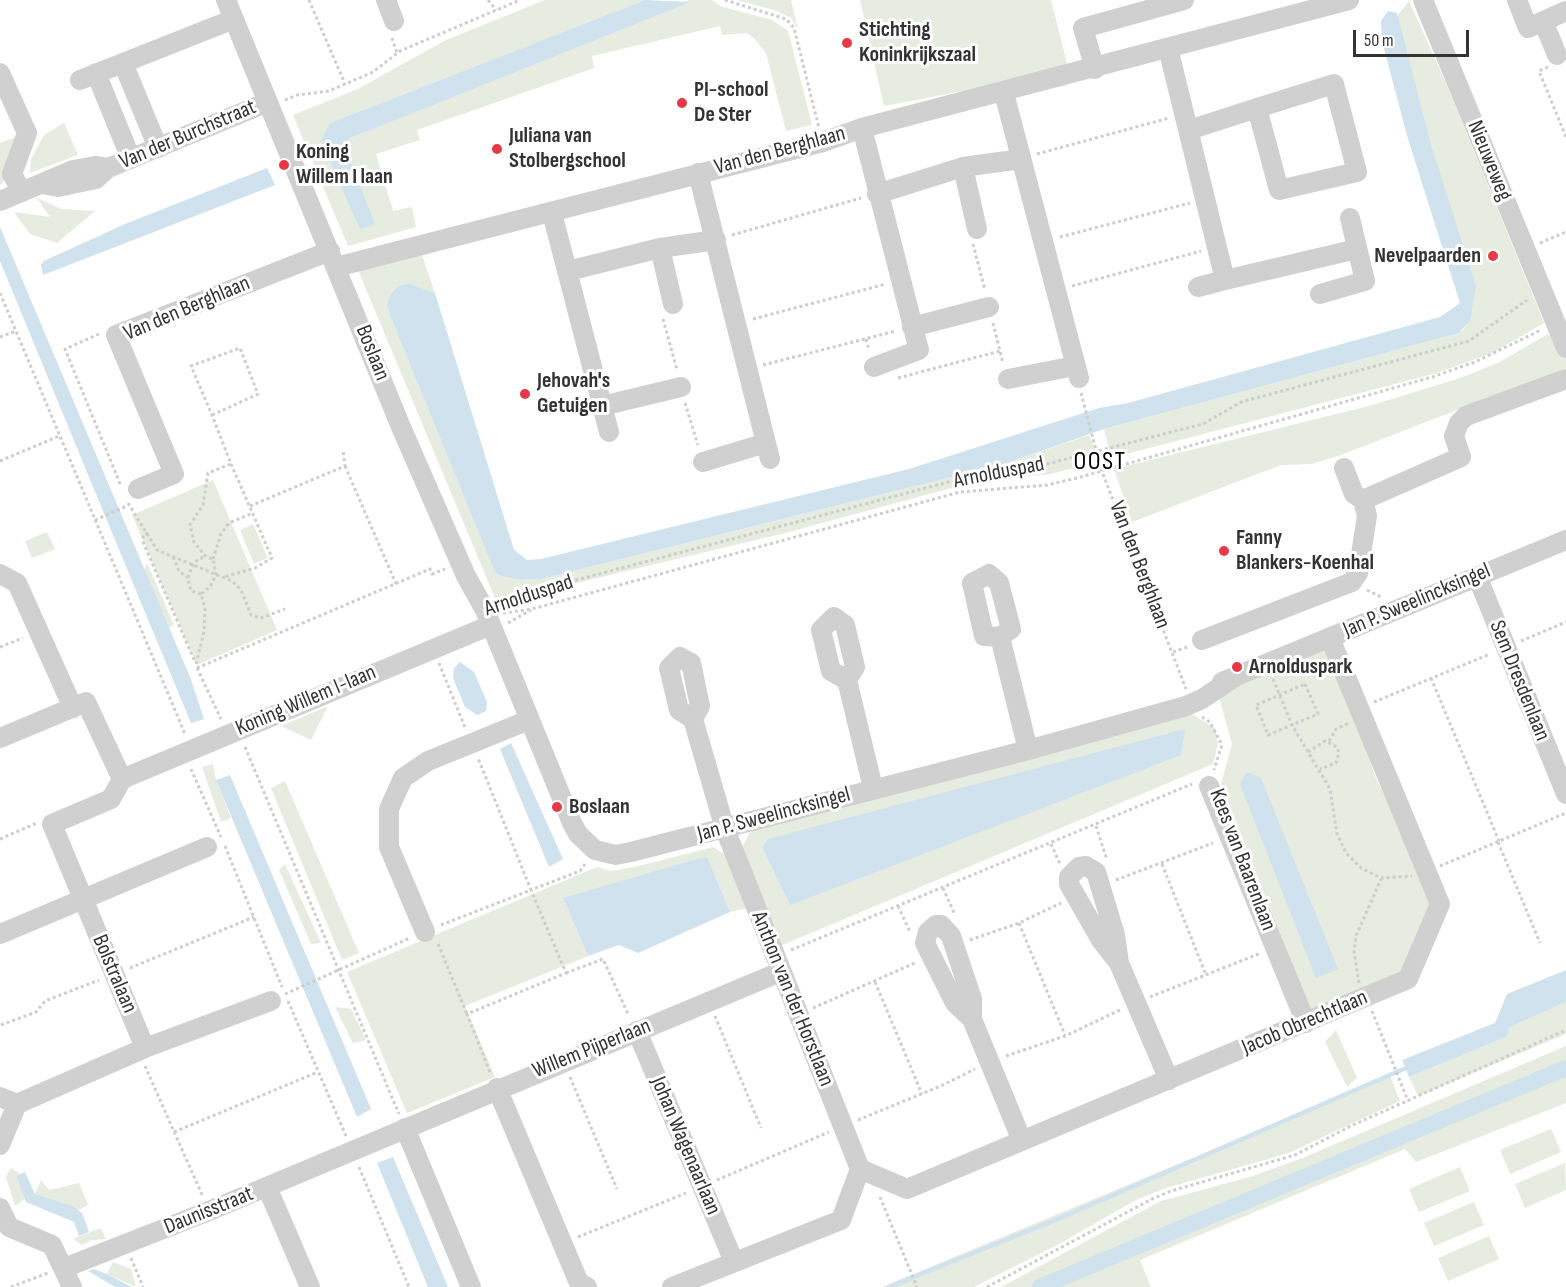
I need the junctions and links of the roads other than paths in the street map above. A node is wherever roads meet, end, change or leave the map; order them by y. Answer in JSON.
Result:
{"nodes":[{"id":1,"x":226,"y":0,"type":"edge"},
{"id":2,"x":386,"y":0,"type":"edge"},
{"id":3,"x":1184,"y":0,"type":"edge"},
{"id":4,"x":1349,"y":0,"type":"edge"},
{"id":5,"x":1423,"y":0,"type":"edge"},
{"id":6,"x":1517,"y":0,"type":"edge"},
{"id":7,"x":1566,"y":11,"type":"edge"},
{"id":8,"x":234,"y":19,"type":"junction"},
{"id":9,"x":394,"y":21,"type":"dead end"},
{"id":10,"x":1543,"y":21,"type":"junction"},
{"id":11,"x":1168,"y":48,"type":"junction"},
{"id":12,"x":1553,"y":61,"type":"road end"},
{"id":13,"x":123,"y":63,"type":"junction"},
{"id":14,"x":1095,"y":69,"type":"junction"},
{"id":15,"x":0,"y":73,"type":"edge"},
{"id":16,"x":1004,"y":93,"type":"junction"},
{"id":17,"x":268,"y":104,"type":"junction"},
{"id":18,"x":1257,"y":108,"type":"junction"},
{"id":19,"x":1186,"y":122,"type":"junction"},
{"id":20,"x":862,"y":128,"type":"junction"},
{"id":21,"x":158,"y":148,"type":"junction"},
{"id":22,"x":131,"y":159,"type":"junction"},
{"id":23,"x":1021,"y":159,"type":"junction"},
{"id":24,"x":963,"y":167,"type":"junction"},
{"id":25,"x":698,"y":173,"type":"junction"},
{"id":26,"x":22,"y":192,"type":"junction"},
{"id":27,"x":877,"y":194,"type":"junction"},
{"id":28,"x":0,"y":201,"type":"edge"},
{"id":29,"x":552,"y":213,"type":"junction"},
{"id":30,"x":1350,"y":218,"type":"dead end"},
{"id":31,"x":977,"y":229,"type":"dead end"},
{"id":32,"x":716,"y":240,"type":"junction"},
{"id":33,"x":660,"y":248,"type":"junction"},
{"id":34,"x":1357,"y":249,"type":"junction"},
{"id":35,"x":333,"y":259,"type":"junction"},
{"id":36,"x":568,"y":271,"type":"junction"},
{"id":37,"x":1225,"y":280,"type":"junction"},
{"id":38,"x":1198,"y":287,"type":"dead end"},
{"id":39,"x":1320,"y":294,"type":"dead end"},
{"id":40,"x":674,"y":304,"type":"dead end"},
{"id":41,"x":989,"y":307,"type":"dead end"},
{"id":42,"x":1561,"y":319,"type":"edge"},
{"id":43,"x":912,"y":327,"type":"junction"},
{"id":44,"x":1566,"y":348,"type":"edge"},
{"id":45,"x":874,"y":367,"type":"dead end"},
{"id":46,"x":1008,"y":379,"type":"dead end"},
{"id":47,"x":1566,"y":379,"type":"edge"},
{"id":48,"x":681,"y":387,"type":"dead end"},
{"id":49,"x":602,"y":406,"type":"junction"},
{"id":50,"x":609,"y":432,"type":"dead end"},
{"id":51,"x":703,"y":462,"type":"dead end"},
{"id":52,"x":1344,"y":468,"type":"dead end"},
{"id":53,"x":138,"y":489,"type":"dead end"},
{"id":54,"x":1362,"y":500,"type":"junction"},
{"id":55,"x":1566,"y":540,"type":"edge"},
{"id":56,"x":0,"y":574,"type":"edge"},
{"id":57,"x":1477,"y":576,"type":"junction"},
{"id":58,"x":485,"y":621,"type":"junction"},
{"id":59,"x":1000,"y":637,"type":"dead end"},
{"id":60,"x":1330,"y":638,"type":"junction"},
{"id":61,"x":1202,"y":640,"type":"dead end"},
{"id":62,"x":847,"y":680,"type":"dead end"},
{"id":63,"x":73,"y":708,"type":"junction"},
{"id":64,"x":693,"y":719,"type":"dead end"},
{"id":65,"x":529,"y":720,"type":"junction"},
{"id":66,"x":0,"y":738,"type":"edge"},
{"id":67,"x":1028,"y":750,"type":"junction"},
{"id":68,"x":122,"y":779,"type":"junction"},
{"id":69,"x":1211,"y":781,"type":"road end"},
{"id":70,"x":873,"y":788,"type":"junction"},
{"id":71,"x":1565,"y":789,"type":"edge"},
{"id":72,"x":725,"y":829,"type":"junction"},
{"id":73,"x":207,"y":847,"type":"dead end"},
{"id":74,"x":82,"y":899,"type":"junction"},
{"id":75,"x":424,"y":932,"type":"road end"},
{"id":76,"x":0,"y":934,"type":"edge"},
{"id":77,"x":1119,"y":963,"type":"junction"},
{"id":78,"x":777,"y":964,"type":"junction"},
{"id":79,"x":271,"y":1001,"type":"dead end"},
{"id":80,"x":972,"y":1019,"type":"junction"},
{"id":81,"x":1306,"y":1023,"type":"junction"},
{"id":82,"x":637,"y":1031,"type":"junction"},
{"id":83,"x":142,"y":1049,"type":"junction"},
{"id":84,"x":1169,"y":1080,"type":"junction"},
{"id":85,"x":497,"y":1088,"type":"junction"},
{"id":86,"x":9,"y":1101,"type":"edge"},
{"id":87,"x":405,"y":1128,"type":"junction"},
{"id":88,"x":1022,"y":1141,"type":"junction"},
{"id":89,"x":0,"y":1145,"type":"edge"},
{"id":90,"x":352,"y":1150,"type":"joint"},
{"id":91,"x":869,"y":1172,"type":"junction"},
{"id":92,"x":267,"y":1187,"type":"junction"},
{"id":93,"x":0,"y":1208,"type":"edge"},
{"id":94,"x":734,"y":1262,"type":"junction"},
{"id":95,"x":64,"y":1268,"type":"junction"},
{"id":96,"x":72,"y":1287,"type":"edge"},
{"id":97,"x":310,"y":1287,"type":"edge"},
{"id":98,"x":471,"y":1287,"type":"edge"},
{"id":99,"x":587,"y":1287,"type":"edge"},
{"id":100,"x":672,"y":1287,"type":"edge"}],
"edges":[{"from":1,"to":8,"type":"street","name":"Boslaan"},
{"from":2,"to":9,"type":"street"},
{"from":3,"to":14,"type":"street"},
{"from":4,"to":11,"type":"street","name":"Van den Berghlaan"},
{"from":5,"to":42,"type":"street","name":"Nieuweweg"},
{"from":6,"to":10,"type":"street"},
{"from":7,"to":10,"type":"street"},
{"from":8,"to":13,"type":"street"},
{"from":8,"to":17,"type":"street","name":"Boslaan"},
{"from":10,"to":12,"type":"street"},
{"from":11,"to":14,"type":"street","name":"Van den Berghlaan"},
{"from":11,"to":19,"type":"street"},
{"from":13,"to":21,"type":"street"},
{"from":13,"to":22,"type":"street"},
{"from":14,"to":16,"type":"street","name":"Van den Berghlaan"},
{"from":15,"to":26,"type":"street"},
{"from":16,"to":20,"type":"street","name":"Van den Berghlaan"},
{"from":16,"to":23,"type":"street"},
{"from":17,"to":21,"type":"street","name":"Van der Burchstraat"},
{"from":17,"to":35,"type":"street","name":"Boslaan"},
{"from":18,"to":18,"type":"street"},
{"from":18,"to":19,"type":"street"},
{"from":19,"to":37,"type":"street"},
{"from":20,"to":25,"type":"street","name":"Van den Berghlaan"},
{"from":20,"to":27,"type":"street","name":"Van den Berghlaan"},
{"from":21,"to":22,"type":"street","name":"Van der Burchstraat"},
{"from":22,"to":26,"type":"street","name":"Van der Burchstraat"},
{"from":23,"to":24,"type":"street"},
{"from":23,"to":46,"type":"street"},
{"from":24,"to":27,"type":"street"},
{"from":24,"to":31,"type":"street"},
{"from":25,"to":29,"type":"street","name":"Van den Berghlaan"},
{"from":25,"to":32,"type":"street","name":"Van den Berghlaan"},
{"from":26,"to":28,"type":"street","name":"Van der Burchstraat"},
{"from":27,"to":43,"type":"street","name":"Van den Berghlaan"},
{"from":29,"to":35,"type":"street","name":"Van den Berghlaan"},
{"from":29,"to":36,"type":"street"},
{"from":30,"to":34,"type":"street"},
{"from":32,"to":33,"type":"street"},
{"from":32,"to":51,"type":"street","name":"Van den Berghlaan"},
{"from":33,"to":36,"type":"street"},
{"from":33,"to":40,"type":"street"},
{"from":34,"to":37,"type":"street"},
{"from":34,"to":39,"type":"street"},
{"from":35,"to":53,"type":"street","name":"Van den Berghlaan"},
{"from":35,"to":58,"type":"street","name":"Boslaan"},
{"from":36,"to":49,"type":"street"},
{"from":37,"to":38,"type":"street"},
{"from":41,"to":43,"type":"street"},
{"from":42,"to":44,"type":"street"},
{"from":43,"to":45,"type":"street","name":"Van den Berghlaan"},
{"from":47,"to":54,"type":"street"},
{"from":48,"to":49,"type":"street"},
{"from":49,"to":50,"type":"street"},
{"from":52,"to":54,"type":"street"},
{"from":54,"to":61,"type":"street"},
{"from":55,"to":57,"type":"street","name":"Jan P. Sweelincksingel"},
{"from":56,"to":63,"type":"street"},
{"from":57,"to":60,"type":"street","name":"Jan P. Sweelincksingel"},
{"from":57,"to":71,"type":"street","name":"Sem Dresdenlaan"},
{"from":58,"to":65,"type":"street"},
{"from":58,"to":68,"type":"street","name":"Koning Willem I-laan"},
{"from":59,"to":67,"type":"street"},
{"from":60,"to":67,"type":"street","name":"Jan P. Sweelincksingel"},
{"from":60,"to":81,"type":"street","name":"Jacob Obrechtlaan"},
{"from":62,"to":70,"type":"street"},
{"from":63,"to":66,"type":"street"},
{"from":63,"to":68,"type":"street"},
{"from":64,"to":72,"type":"street","name":"Anthon van der Horstlaan"},
{"from":65,"to":72,"type":"street","name":"Jan P. Sweelincksingel"},
{"from":65,"to":75,"type":"street"},
{"from":67,"to":70,"type":"street","name":"Jan P. Sweelincksingel"},
{"from":68,"to":74,"type":"street","name":"Bolstralaan"},
{"from":69,"to":81,"type":"street","name":"Kees van Baarenlaan"},
{"from":70,"to":72,"type":"street","name":"Jan P. Sweelincksingel"},
{"from":72,"to":78,"type":"street","name":"Anthon van der Horstlaan"},
{"from":73,"to":74,"type":"street"},
{"from":74,"to":76,"type":"street"},
{"from":74,"to":83,"type":"street","name":"Bolstralaan"},
{"from":77,"to":77,"type":"street"},
{"from":77,"to":84,"type":"street"},
{"from":78,"to":82,"type":"street","name":"Willem Pijperlaan"},
{"from":78,"to":91,"type":"street","name":"Anthon van der Horstlaan"},
{"from":79,"to":83,"type":"street"},
{"from":80,"to":80,"type":"street"},
{"from":80,"to":88,"type":"street"},
{"from":81,"to":84,"type":"street","name":"Jacob Obrechtlaan"},
{"from":82,"to":85,"type":"street","name":"Willem Pijperlaan"},
{"from":82,"to":94,"type":"street","name":"Johan Wagenaarlaan"},
{"from":83,"to":86,"type":"street"},
{"from":84,"to":88,"type":"street","name":"Jacob Obrechtlaan"},
{"from":85,"to":87,"type":"street","name":"Willem Pijperlaan"},
{"from":85,"to":99,"type":"street"},
{"from":86,"to":89,"type":"street"},
{"from":87,"to":90,"type":"street","name":"Willem Pijperlaan"},
{"from":87,"to":98,"type":"street"},
{"from":88,"to":91,"type":"street","name":"Jacob Obrechtlaan"},
{"from":90,"to":92,"type":"street","name":"Daunisstraat"},
{"from":91,"to":94,"type":"street"},
{"from":92,"to":95,"type":"street","name":"Daunisstraat"},
{"from":92,"to":97,"type":"street"},
{"from":93,"to":95,"type":"street"},
{"from":94,"to":100,"type":"street"},
{"from":95,"to":96,"type":"street"}]}
